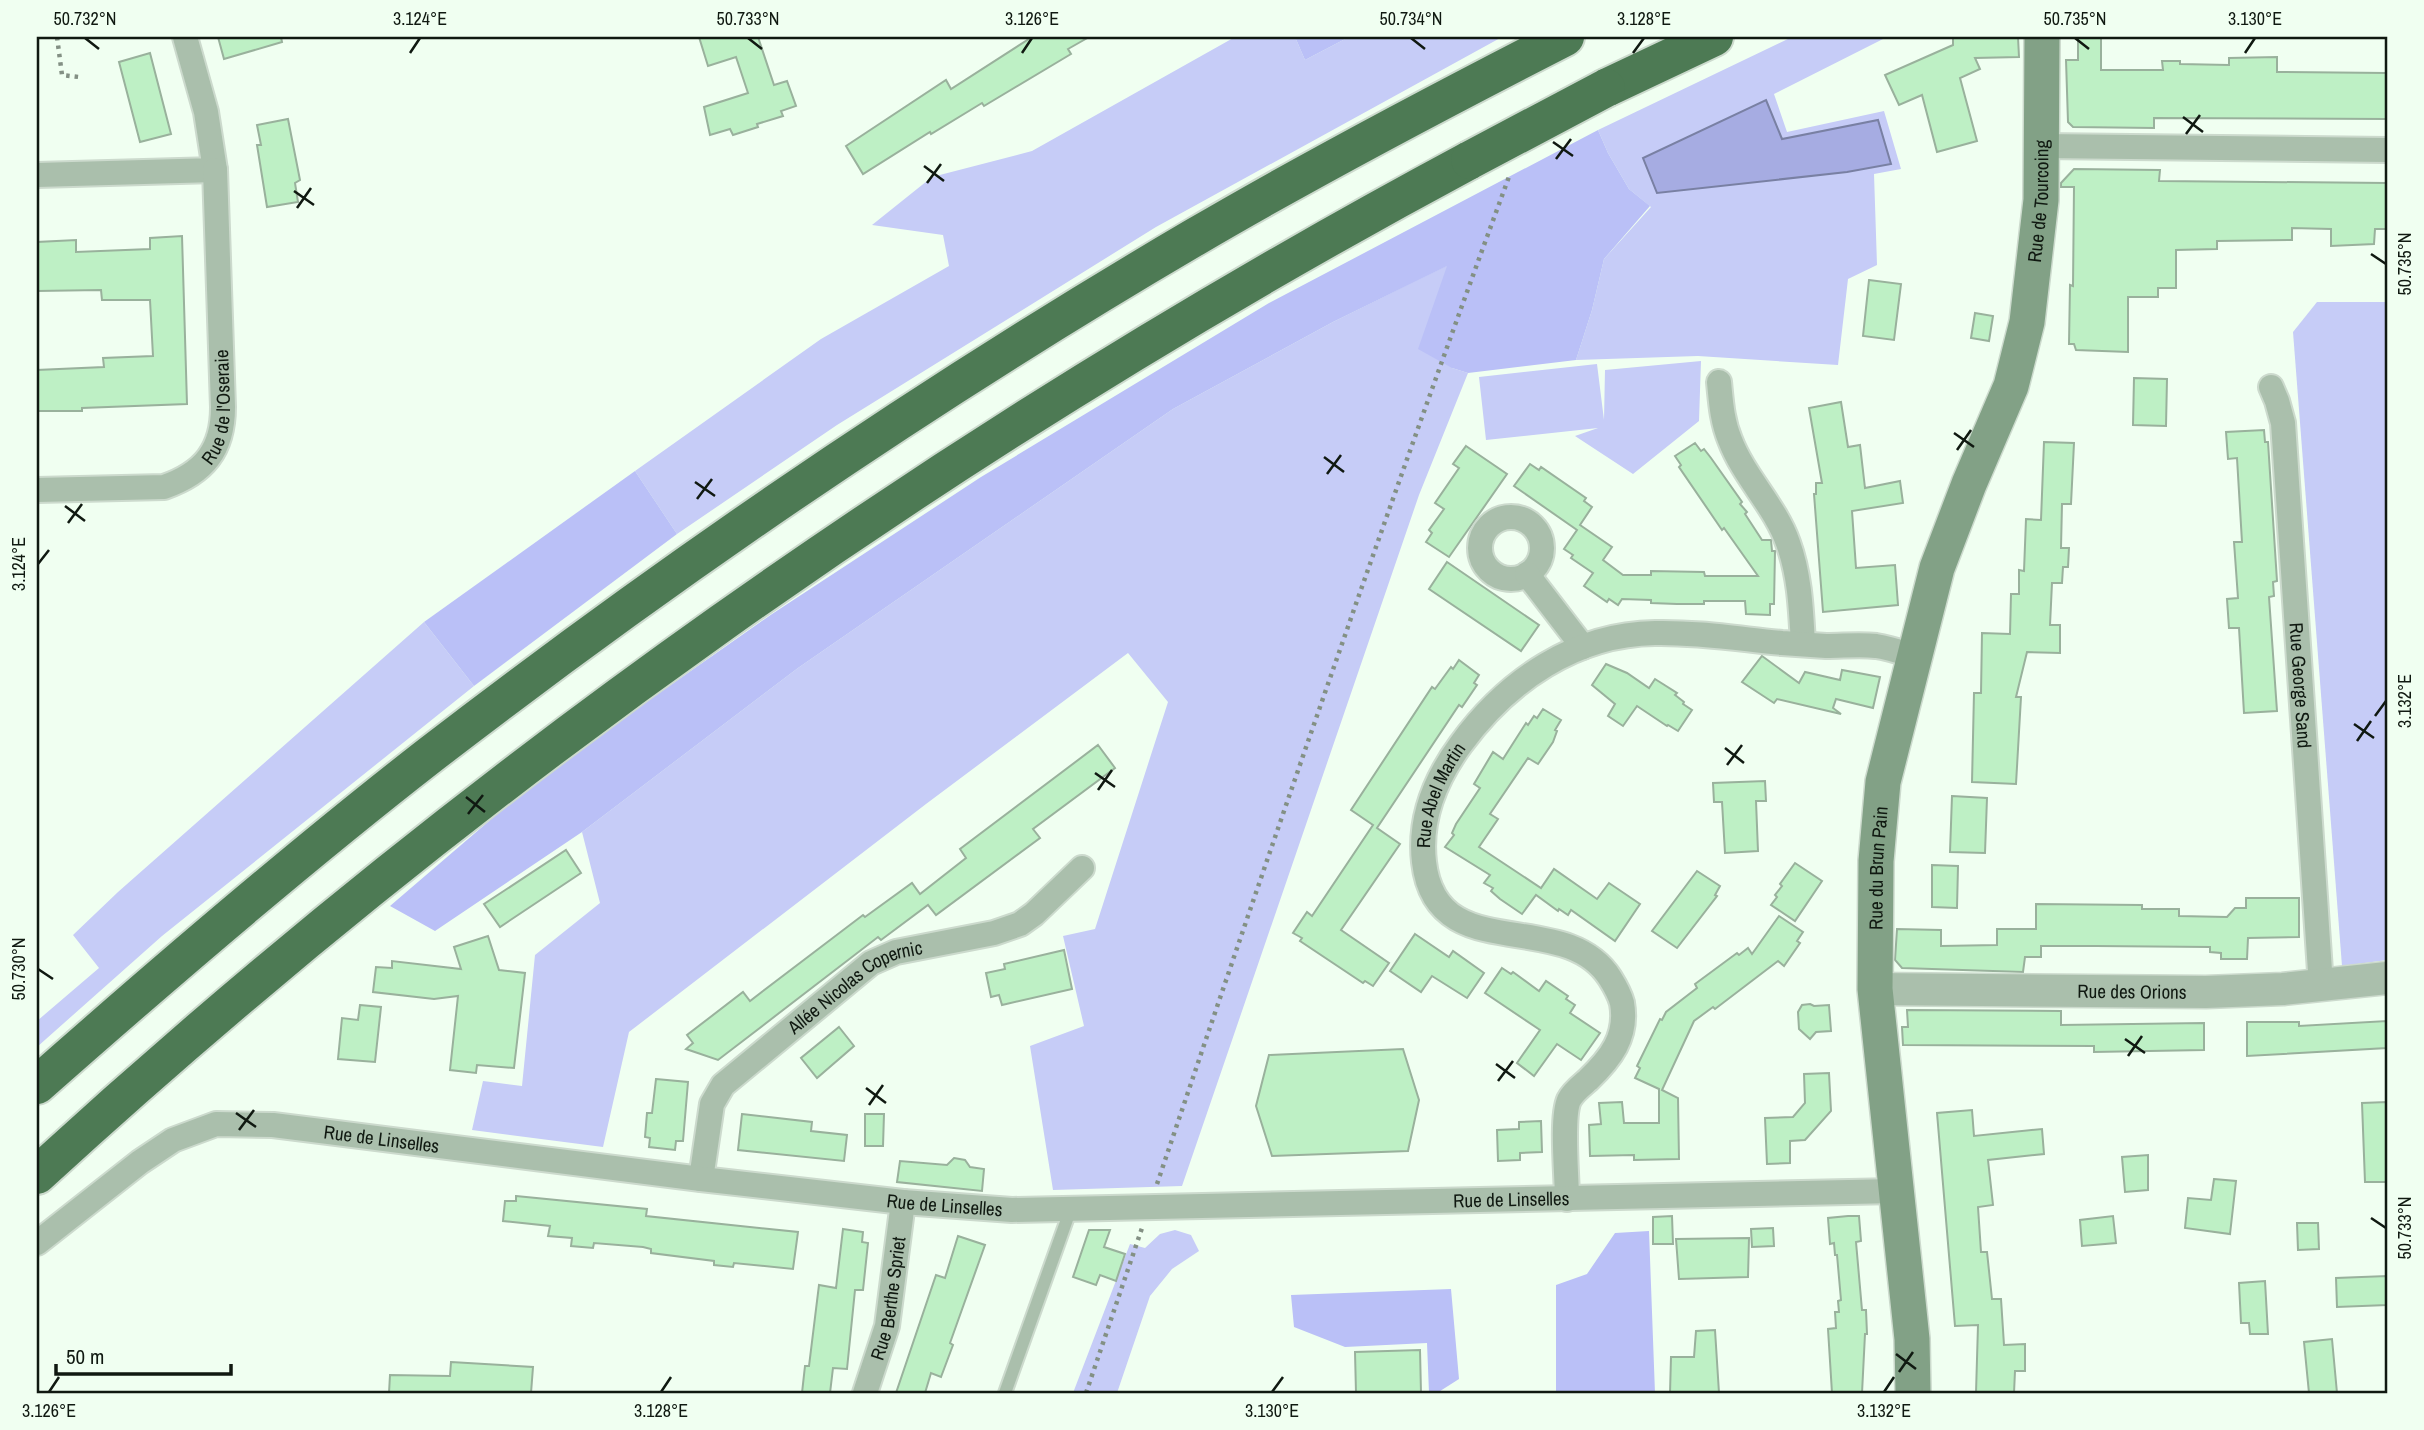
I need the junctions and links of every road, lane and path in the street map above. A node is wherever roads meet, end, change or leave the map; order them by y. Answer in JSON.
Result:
{"nodes":[{"id":1,"x":57,"y":37,"type":"edge"},
{"id":2,"x":185,"y":37,"type":"edge"},
{"id":3,"x":1564,"y":37,"type":"edge"},
{"id":4,"x":1714,"y":37,"type":"edge"},
{"id":5,"x":2042,"y":37,"type":"edge"},
{"id":6,"x":79,"y":77,"type":"dead end"},
{"id":7,"x":2042,"y":146,"type":"junction"},
{"id":8,"x":2387,"y":150,"type":"edge"},
{"id":9,"x":215,"y":170,"type":"junction"},
{"id":10,"x":1510,"y":173,"type":"dead end"},
{"id":11,"x":37,"y":175,"type":"edge"},
{"id":12,"x":2018,"y":364,"type":"joint"},
{"id":13,"x":1719,"y":382,"type":"dead end"},
{"id":14,"x":2271,"y":387,"type":"dead end"},
{"id":15,"x":37,"y":490,"type":"edge"},
{"id":16,"x":1527,"y":574,"type":"dead end"},
{"id":17,"x":1802,"y":644,"type":"junction"},
{"id":18,"x":1583,"y":647,"type":"junction"},
{"id":19,"x":1914,"y":656,"type":"junction"},
{"id":20,"x":1082,"y":868,"type":"dead end"},
{"id":21,"x":2387,"y":978,"type":"edge"},
{"id":22,"x":2321,"y":986,"type":"junction"},
{"id":23,"x":1875,"y":989,"type":"junction"},
{"id":24,"x":37,"y":1085,"type":"edge"},
{"id":25,"x":37,"y":1175,"type":"edge"},
{"id":26,"x":701,"y":1179,"type":"junction"},
{"id":27,"x":1896,"y":1191,"type":"junction"},
{"id":28,"x":1567,"y":1199,"type":"junction"},
{"id":29,"x":903,"y":1202,"type":"junction"},
{"id":30,"x":1149,"y":1208,"type":"junction"},
{"id":31,"x":1070,"y":1211,"type":"junction"},
{"id":32,"x":37,"y":1243,"type":"edge"},
{"id":33,"x":865,"y":1393,"type":"edge"},
{"id":34,"x":1005,"y":1393,"type":"edge"},
{"id":35,"x":1086,"y":1393,"type":"edge"},
{"id":36,"x":1913,"y":1393,"type":"edge"}],
"edges":[{"from":1,"to":6,"type":"path"},
{"from":2,"to":9,"type":"street","name":"Rue de l'Oseraie"},
{"from":3,"to":24,"type":"highway"},
{"from":4,"to":25,"type":"highway","bridge":true},
{"from":5,"to":7,"type":"main road","name":"Rue de Tourcoing"},
{"from":7,"to":8,"type":"street"},
{"from":7,"to":12,"type":"main road","name":"Rue de Tourcoing"},
{"from":9,"to":11,"type":"street"},
{"from":9,"to":15,"type":"street","name":"Rue de l'Oseraie"},
{"from":10,"to":30,"type":"path"},
{"from":12,"to":19,"type":"main road","name":"Rue du Brun Pain"},
{"from":13,"to":17,"type":"street"},
{"from":14,"to":22,"type":"street","name":"Rue George Sand"},
{"from":16,"to":18,"type":"street"},
{"from":17,"to":18,"type":"street","name":"Rue Abel Martin"},
{"from":17,"to":19,"type":"street","name":"Rue Abel Martin"},
{"from":18,"to":28,"type":"street","name":"Rue Abel Martin"},
{"from":19,"to":23,"type":"main road","name":"Rue du Brun Pain"},
{"from":20,"to":26,"type":"street","name":"Allée Nicolas Copernic"},
{"from":21,"to":22,"type":"street","name":"Rue des Orions"},
{"from":22,"to":23,"type":"street","name":"Rue des Orions"},
{"from":23,"to":27,"type":"main road","name":"Rue du Brun Pain"},
{"from":26,"to":29,"type":"street","name":"Rue de Linselles"},
{"from":26,"to":32,"type":"street","name":"Rue de Linselles"},
{"from":27,"to":28,"type":"street","name":"Rue de Linselles"},
{"from":27,"to":36,"type":"main road","name":"Rue du Brun Pain"},
{"from":28,"to":30,"type":"street","name":"Rue de Linselles"},
{"from":29,"to":31,"type":"street","name":"Rue de Linselles"},
{"from":29,"to":33,"type":"street","name":"Rue Berthe Spriet"},
{"from":30,"to":31,"type":"street","name":"Rue de Linselles"},
{"from":30,"to":35,"type":"path"},
{"from":31,"to":34,"type":"lane"}]}
